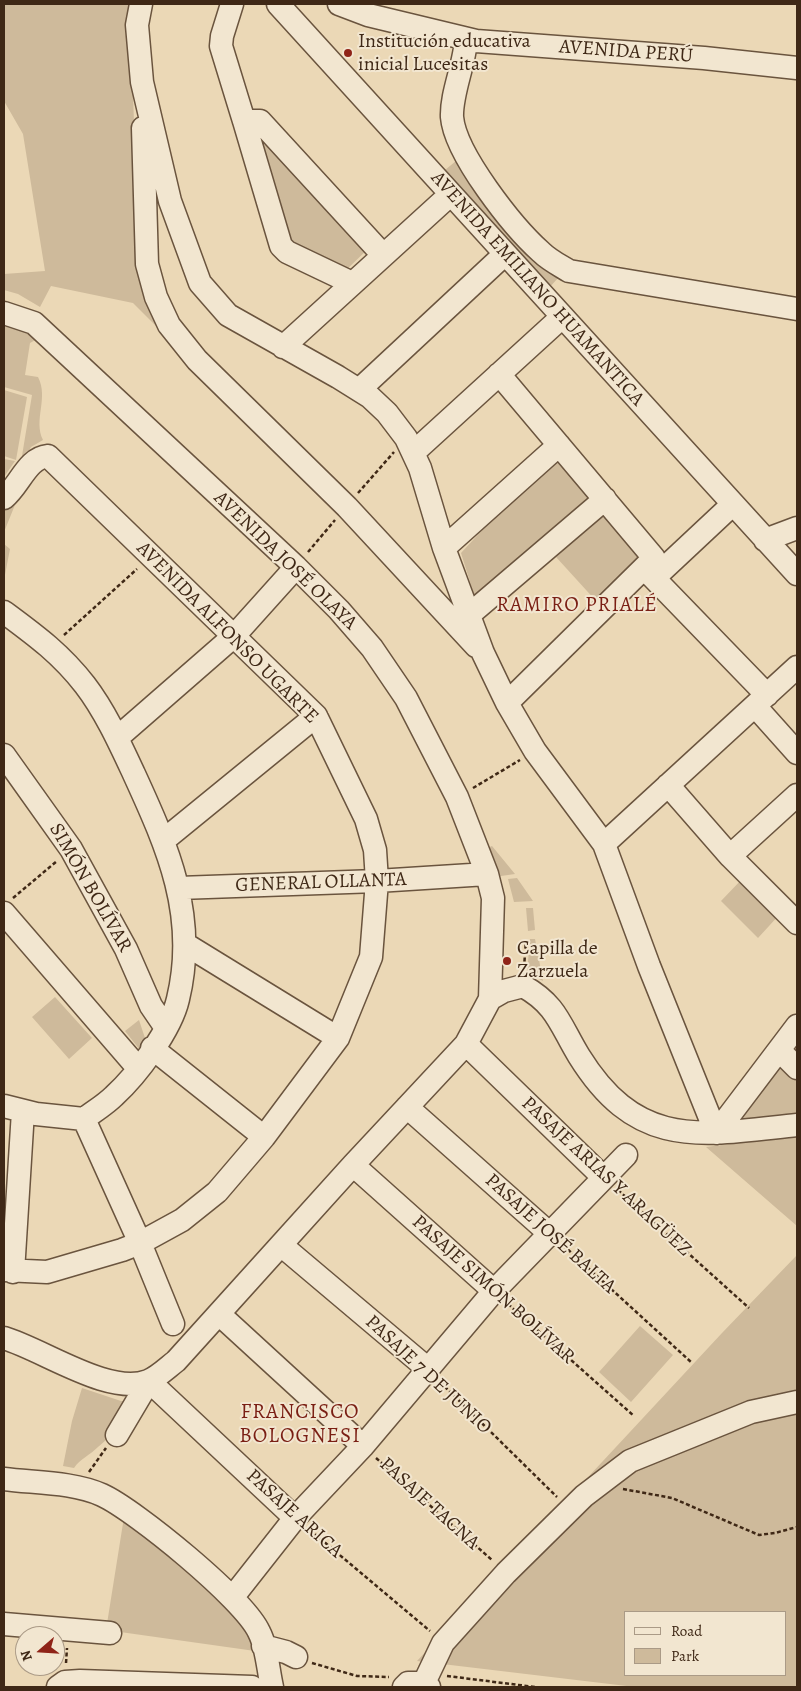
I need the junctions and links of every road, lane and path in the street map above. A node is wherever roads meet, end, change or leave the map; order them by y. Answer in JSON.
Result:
{"nodes":[{"id":1,"x":141,"y":4,"type":"edge"},
{"id":2,"x":232,"y":4,"type":"edge"},
{"id":3,"x":278,"y":4,"type":"edge"},
{"id":4,"x":339,"y":4,"type":"edge"},
{"id":5,"x":466,"y":39,"type":"junction"},
{"id":6,"x":797,"y":68,"type":"edge"},
{"id":7,"x":142,"y":82,"type":"junction"},
{"id":8,"x":244,"y":122,"type":"junction"},
{"id":9,"x":451,"y":194,"type":"junction"},
{"id":10,"x":505,"y":254,"type":"junction"},
{"id":11,"x":383,"y":255,"type":"junction"},
{"id":12,"x":352,"y":283,"type":"junction"},
{"id":13,"x":797,"y":309,"type":"edge"},
{"id":14,"x":4,"y":314,"type":"edge"},
{"id":15,"x":562,"y":317,"type":"junction"},
{"id":16,"x":283,"y":347,"type":"junction"},
{"id":17,"x":499,"y":374,"type":"junction"},
{"id":18,"x":359,"y":390,"type":"junction"},
{"id":19,"x":559,"y":445,"type":"junction"},
{"id":20,"x":414,"y":452,"type":"junction"},
{"id":21,"x":4,"y":498,"type":"edge"},
{"id":22,"x":605,"y":500,"type":"junction"},
{"id":23,"x":732,"y":504,"type":"junction"},
{"id":24,"x":797,"y":528,"type":"edge"},
{"id":25,"x":766,"y":540,"type":"junction"},
{"id":26,"x":444,"y":548,"type":"junction"},
{"id":27,"x":150,"y":557,"type":"junction"},
{"id":28,"x":296,"y":567,"type":"junction"},
{"id":29,"x":651,"y":568,"type":"junction"},
{"id":30,"x":797,"y":574,"type":"edge"},
{"id":31,"x":4,"y":612,"type":"edge"},
{"id":32,"x":469,"y":615,"type":"junction"},
{"id":33,"x":234,"y":636,"type":"junction"},
{"id":34,"x":51,"y":646,"type":"junction"},
{"id":35,"x":483,"y":654,"type":"junction"},
{"id":36,"x":797,"y":667,"type":"edge"},
{"id":37,"x":761,"y":701,"type":"junction"},
{"id":38,"x":506,"y":703,"type":"junction"},
{"id":39,"x":316,"y":716,"type":"junction"},
{"id":40,"x":117,"y":738,"type":"junction"},
{"id":41,"x":535,"y":751,"type":"junction"},
{"id":42,"x":797,"y":753,"type":"edge"},
{"id":43,"x":4,"y":755,"type":"edge"},
{"id":44,"x":668,"y":785,"type":"junction"},
{"id":45,"x":457,"y":797,"type":"junction"},
{"id":46,"x":793,"y":808,"type":"edge"},
{"id":47,"x":164,"y":840,"type":"junction"},
{"id":48,"x":604,"y":844,"type":"junction"},
{"id":49,"x":71,"y":849,"type":"junction"},
{"id":50,"x":730,"y":856,"type":"junction"},
{"id":51,"x":488,"y":874,"type":"junction"},
{"id":52,"x":377,"y":881,"type":"junction"},
{"id":53,"x":179,"y":888,"type":"junction"},
{"id":54,"x":8,"y":906,"type":"edge"},
{"id":55,"x":797,"y":922,"type":"edge"},
{"id":56,"x":526,"y":940,"type":"dead end"},
{"id":57,"x":185,"y":944,"type":"junction"},
{"id":58,"x":523,"y":986,"type":"junction"},
{"id":59,"x":490,"y":999,"type":"junction"},
{"id":60,"x":797,"y":1026,"type":"edge"},
{"id":61,"x":166,"y":1028,"type":"junction"},
{"id":62,"x":338,"y":1038,"type":"junction"},
{"id":63,"x":466,"y":1044,"type":"junction"},
{"id":64,"x":152,"y":1048,"type":"junction"},
{"id":65,"x":779,"y":1050,"type":"junction"},
{"id":66,"x":138,"y":1068,"type":"junction"},
{"id":67,"x":797,"y":1068,"type":"edge"},
{"id":68,"x":13,"y":1108,"type":"edge"},
{"id":69,"x":407,"y":1108,"type":"junction"},
{"id":70,"x":84,"y":1119,"type":"junction"},
{"id":71,"x":797,"y":1125,"type":"edge"},
{"id":72,"x":716,"y":1133,"type":"junction"},
{"id":73,"x":264,"y":1137,"type":"junction"},
{"id":74,"x":626,"y":1155,"type":"dead end"},
{"id":75,"x":353,"y":1165,"type":"junction"},
{"id":76,"x":603,"y":1177,"type":"junction"},
{"id":77,"x":549,"y":1233,"type":"junction"},
{"id":78,"x":140,"y":1243,"type":"junction"},
{"id":79,"x":280,"y":1245,"type":"junction"},
{"id":80,"x":9,"y":1271,"type":"edge"},
{"id":81,"x":494,"y":1291,"type":"junction"},
{"id":82,"x":748,"y":1308,"type":"dead end"},
{"id":83,"x":219,"y":1314,"type":"junction"},
{"id":84,"x":173,"y":1324,"type":"dead end"},
{"id":85,"x":4,"y":1338,"type":"edge"},
{"id":86,"x":691,"y":1362,"type":"dead end"},
{"id":87,"x":428,"y":1369,"type":"junction"},
{"id":88,"x":148,"y":1381,"type":"junction"},
{"id":89,"x":797,"y":1402,"type":"edge"},
{"id":90,"x":634,"y":1416,"type":"dead end"},
{"id":91,"x":117,"y":1435,"type":"joint"},
{"id":92,"x":363,"y":1446,"type":"junction"},
{"id":93,"x":4,"y":1479,"type":"edge"},
{"id":94,"x":615,"y":1488,"type":"dead end"},
{"id":95,"x":79,"y":1489,"type":"junction"},
{"id":96,"x":571,"y":1511,"type":"junction"},
{"id":97,"x":295,"y":1518,"type":"junction"},
{"id":98,"x":797,"y":1526,"type":"edge"},
{"id":99,"x":506,"y":1573,"type":"junction"},
{"id":100,"x":232,"y":1598,"type":"junction"},
{"id":101,"x":6,"y":1626,"type":"edge"},
{"id":102,"x":68,"y":1628,"type":"junction"},
{"id":103,"x":110,"y":1633,"type":"dead end"},
{"id":104,"x":443,"y":1642,"type":"junction"},
{"id":105,"x":263,"y":1646,"type":"junction"},
{"id":106,"x":296,"y":1658,"type":"joint"},
{"id":107,"x":416,"y":1682,"type":"edge"},
{"id":108,"x":60,"y":1686,"type":"edge"},
{"id":109,"x":252,"y":1687,"type":"edge"},
{"id":110,"x":272,"y":1687,"type":"edge"},
{"id":111,"x":535,"y":1687,"type":"edge"}],
"edges":[{"from":1,"to":7,"type":"street"},
{"from":2,"to":8,"type":"street"},
{"from":3,"to":9,"type":"street","name":"AVENIDA EMILIANO HUAMANTICA"},
{"from":4,"to":5,"type":"street","name":"AVENIDA PERÚ"},
{"from":5,"to":6,"type":"street","name":"AVENIDA PERÚ"},
{"from":5,"to":13,"type":"street"},
{"from":7,"to":16,"type":"street"},
{"from":7,"to":35,"type":"street"},
{"from":8,"to":11,"type":"street"},
{"from":8,"to":12,"type":"street"},
{"from":9,"to":10,"type":"street","name":"AVENIDA EMILIANO HUAMANTICA"},
{"from":9,"to":11,"type":"street"},
{"from":10,"to":15,"type":"street","name":"AVENIDA EMILIANO HUAMANTICA"},
{"from":10,"to":18,"type":"street"},
{"from":11,"to":12,"type":"street"},
{"from":12,"to":16,"type":"street"},
{"from":14,"to":28,"type":"street","name":"AVENIDA JOSÉ OLAYA"},
{"from":15,"to":17,"type":"street"},
{"from":15,"to":23,"type":"street","name":"AVENIDA EMILIANO HUAMANTICA"},
{"from":16,"to":18,"type":"street"},
{"from":17,"to":19,"type":"street"},
{"from":17,"to":20,"type":"street"},
{"from":18,"to":20,"type":"street"},
{"from":19,"to":22,"type":"street"},
{"from":19,"to":26,"type":"street"},
{"from":20,"to":26,"type":"street"},
{"from":21,"to":27,"type":"street","name":"AVENIDA ALFONSO UGARTE"},
{"from":22,"to":29,"type":"street"},
{"from":22,"to":32,"type":"street"},
{"from":23,"to":25,"type":"street","name":"AVENIDA EMILIANO HUAMANTICA"},
{"from":23,"to":29,"type":"street"},
{"from":24,"to":25,"type":"street"},
{"from":25,"to":30,"type":"street","name":"AVENIDA EMILIANO HUAMANTICA"},
{"from":26,"to":32,"type":"street"},
{"from":27,"to":33,"type":"street","name":"AVENIDA ALFONSO UGARTE"},
{"from":27,"to":34,"type":"path"},
{"from":28,"to":33,"type":"street"},
{"from":28,"to":45,"type":"street","name":"AVENIDA JOSÉ OLAYA"},
{"from":29,"to":37,"type":"street"},
{"from":29,"to":38,"type":"street"},
{"from":31,"to":34,"type":"street"},
{"from":32,"to":35,"type":"street"},
{"from":33,"to":39,"type":"street","name":"AVENIDA ALFONSO UGARTE"},
{"from":33,"to":40,"type":"street"},
{"from":34,"to":40,"type":"street"},
{"from":35,"to":38,"type":"street"},
{"from":36,"to":37,"type":"street"},
{"from":37,"to":42,"type":"street"},
{"from":37,"to":44,"type":"street"},
{"from":38,"to":41,"type":"street"},
{"from":39,"to":47,"type":"street"},
{"from":39,"to":52,"type":"street","name":"AVENIDA ALFONSO UGARTE"},
{"from":40,"to":47,"type":"street"},
{"from":41,"to":45,"type":"path"},
{"from":41,"to":48,"type":"street"},
{"from":43,"to":49,"type":"street","name":"SIMÓN BOLÍVAR"},
{"from":44,"to":48,"type":"street"},
{"from":44,"to":50,"type":"street"},
{"from":45,"to":51,"type":"street","name":"AVENIDA JOSÉ OLAYA"},
{"from":46,"to":50,"type":"street"},
{"from":47,"to":53,"type":"street"},
{"from":48,"to":72,"type":"street"},
{"from":49,"to":54,"type":"path"},
{"from":49,"to":61,"type":"street","name":"SIMÓN BOLÍVAR"},
{"from":50,"to":55,"type":"street"},
{"from":51,"to":52,"type":"street","name":"GENERAL OLLANTA"},
{"from":51,"to":59,"type":"street","name":"AVENIDA JOSÉ OLAYA"},
{"from":52,"to":53,"type":"street","name":"GENERAL OLLANTA"},
{"from":52,"to":62,"type":"street","name":"AVENIDA ALFONSO UGARTE"},
{"from":53,"to":57,"type":"street"},
{"from":54,"to":66,"type":"street"},
{"from":56,"to":58,"type":"path"},
{"from":57,"to":61,"type":"street"},
{"from":57,"to":62,"type":"street"},
{"from":58,"to":59,"type":"street"},
{"from":58,"to":72,"type":"street"},
{"from":59,"to":63,"type":"street"},
{"from":60,"to":65,"type":"street"},
{"from":61,"to":64,"type":"street"},
{"from":62,"to":73,"type":"street","name":"AVENIDA ALFONSO UGARTE"},
{"from":63,"to":69,"type":"street"},
{"from":63,"to":76,"type":"street","name":"PASAJE ARIAS Y ARAGÜEZ"},
{"from":64,"to":66,"type":"street"},
{"from":64,"to":73,"type":"street"},
{"from":65,"to":67,"type":"street"},
{"from":65,"to":72,"type":"street"},
{"from":66,"to":70,"type":"street"},
{"from":68,"to":70,"type":"street"},
{"from":68,"to":80,"type":"street"},
{"from":69,"to":75,"type":"street"},
{"from":69,"to":77,"type":"street","name":"PASAJE JOSÉ BALTA"},
{"from":70,"to":78,"type":"street"},
{"from":71,"to":72,"type":"street"},
{"from":73,"to":78,"type":"street","name":"AVENIDA ALFONSO UGARTE"},
{"from":74,"to":76,"type":"street"},
{"from":75,"to":79,"type":"street"},
{"from":75,"to":81,"type":"street","name":"PASAJE SIMÓN BOLÍVAR"},
{"from":76,"to":77,"type":"street"},
{"from":76,"to":82,"type":"path","name":"PASAJE ARIAS Y ARAGÜEZ"},
{"from":77,"to":81,"type":"street"},
{"from":77,"to":86,"type":"path","name":"PASAJE JOSÉ BALTA"},
{"from":78,"to":80,"type":"street","name":"AVENIDA ALFONSO UGARTE"},
{"from":78,"to":84,"type":"street"},
{"from":79,"to":83,"type":"street"},
{"from":79,"to":87,"type":"street","name":"PASAJE 7 DE JUNIO"},
{"from":81,"to":87,"type":"street"},
{"from":81,"to":90,"type":"path","name":"PASAJE SIMÓN BOLÍVAR"},
{"from":83,"to":88,"type":"street"},
{"from":83,"to":92,"type":"street","name":"PASAJE TACNA"},
{"from":85,"to":88,"type":"street"},
{"from":87,"to":92,"type":"street"},
{"from":87,"to":96,"type":"path","name":"PASAJE 7 DE JUNIO"},
{"from":88,"to":91,"type":"street"},
{"from":88,"to":97,"type":"street","name":"PASAJE ARICA"},
{"from":89,"to":96,"type":"street"},
{"from":91,"to":95,"type":"path"},
{"from":92,"to":97,"type":"street"},
{"from":92,"to":99,"type":"path","name":"PASAJE TACNA"},
{"from":93,"to":95,"type":"street"},
{"from":94,"to":98,"type":"path"},
{"from":95,"to":100,"type":"street"},
{"from":96,"to":99,"type":"street"},
{"from":97,"to":100,"type":"street"},
{"from":97,"to":104,"type":"path","name":"PASAJE ARICA"},
{"from":99,"to":104,"type":"street"},
{"from":100,"to":105,"type":"street"},
{"from":101,"to":102,"type":"street"},
{"from":102,"to":103,"type":"street"},
{"from":102,"to":108,"type":"path"},
{"from":104,"to":107,"type":"street"},
{"from":105,"to":106,"type":"street"},
{"from":105,"to":110,"type":"street"},
{"from":106,"to":107,"type":"path"},
{"from":107,"to":111,"type":"path"},
{"from":108,"to":109,"type":"street"}]}
